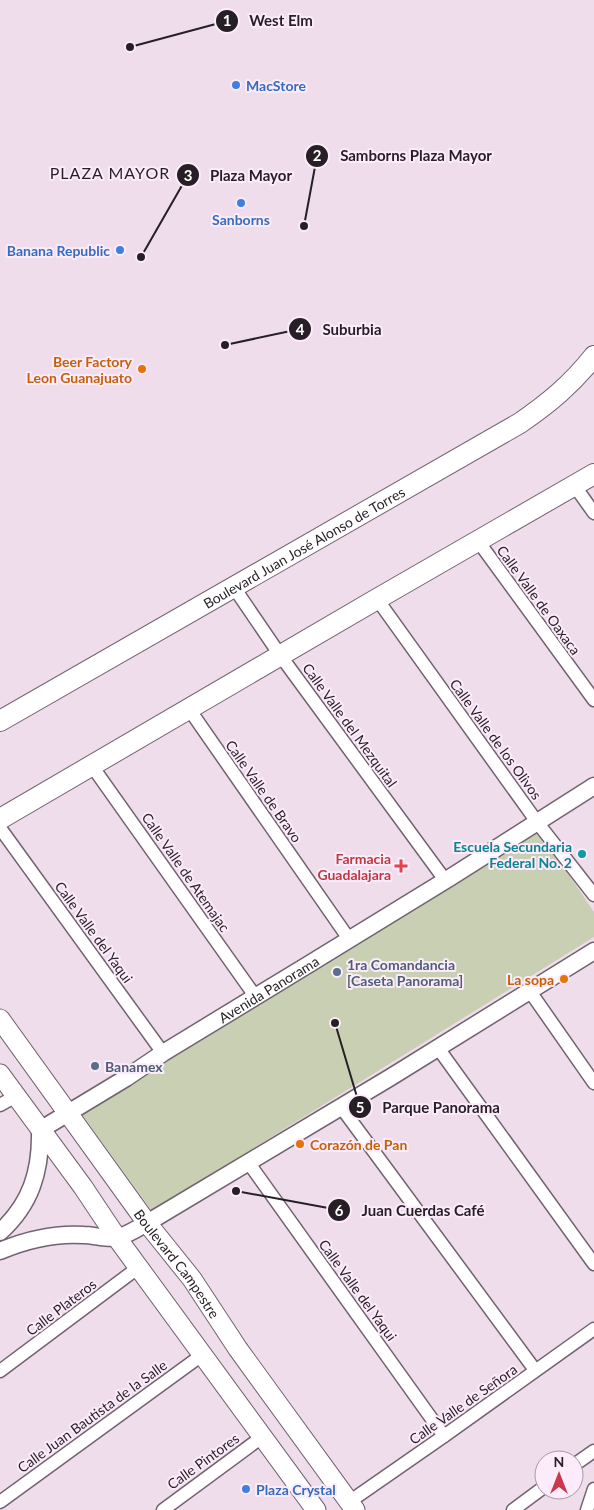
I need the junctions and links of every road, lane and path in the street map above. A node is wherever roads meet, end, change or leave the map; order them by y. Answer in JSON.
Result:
{"nodes":[{"id":1,"x":594,"y":356,"type":"edge"},
{"id":2,"x":594,"y":474,"type":"edge"},
{"id":3,"x":574,"y":485,"type":"junction"},
{"id":4,"x":594,"y":513,"type":"edge"},
{"id":5,"x":478,"y":541,"type":"junction"},
{"id":6,"x":233,"y":586,"type":"junction"},
{"id":7,"x":377,"y":599,"type":"junction"},
{"id":8,"x":280,"y":655,"type":"junction"},
{"id":9,"x":594,"y":700,"type":"edge"},
{"id":10,"x":189,"y":709,"type":"junction"},
{"id":11,"x":0,"y":721,"type":"edge"},
{"id":12,"x":92,"y":766,"type":"junction"},
{"id":13,"x":594,"y":786,"type":"edge"},
{"id":14,"x":0,"y":820,"type":"edge"},
{"id":15,"x":537,"y":822,"type":"junction"},
{"id":16,"x":0,"y":828,"type":"edge"},
{"id":17,"x":446,"y":880,"type":"junction"},
{"id":18,"x":594,"y":895,"type":"edge"},
{"id":19,"x":349,"y":939,"type":"junction"},
{"id":20,"x":594,"y":951,"type":"edge"},
{"id":21,"x":529,"y":990,"type":"junction"},
{"id":22,"x":255,"y":996,"type":"junction"},
{"id":23,"x":0,"y":1019,"type":"edge"},
{"id":24,"x":438,"y":1048,"type":"junction"},
{"id":25,"x":163,"y":1053,"type":"junction"},
{"id":26,"x":0,"y":1074,"type":"edge"},
{"id":27,"x":594,"y":1083,"type":"edge"},
{"id":28,"x":8,"y":1100,"type":"edge"},
{"id":29,"x":341,"y":1107,"type":"junction"},
{"id":30,"x":69,"y":1113,"type":"junction"},
{"id":31,"x":40,"y":1130,"type":"junction"},
{"id":32,"x":248,"y":1162,"type":"junction"},
{"id":33,"x":147,"y":1223,"type":"junction"},
{"id":34,"x":0,"y":1232,"type":"edge"},
{"id":35,"x":117,"y":1238,"type":"junction"},
{"id":36,"x":0,"y":1251,"type":"edge"},
{"id":37,"x":594,"y":1264,"type":"edge"},
{"id":38,"x":139,"y":1267,"type":"junction"},
{"id":39,"x":594,"y":1329,"type":"edge"},
{"id":40,"x":202,"y":1355,"type":"junction"},
{"id":41,"x":0,"y":1370,"type":"edge"},
{"id":42,"x":535,"y":1370,"type":"junction"},
{"id":43,"x":444,"y":1436,"type":"junction"},
{"id":44,"x":262,"y":1437,"type":"junction"},
{"id":45,"x":594,"y":1489,"type":"edge"},
{"id":46,"x":534,"y":1494,"type":"edge"},
{"id":47,"x":0,"y":1502,"type":"edge"},
{"id":48,"x":352,"y":1506,"type":"edge"},
{"id":49,"x":163,"y":1510,"type":"edge"},
{"id":50,"x":316,"y":1510,"type":"edge"},
{"id":51,"x":513,"y":1510,"type":"edge"},
{"id":52,"x":587,"y":1510,"type":"edge"}],
"edges":[{"from":1,"to":6,"type":"main road","name":"Boulevard Juan José Alonso de Torres"},
{"from":2,"to":3,"type":"main road"},
{"from":3,"to":4,"type":"street"},
{"from":3,"to":5,"type":"main road"},
{"from":5,"to":7,"type":"main road"},
{"from":5,"to":9,"type":"street","name":"Calle Valle de Oaxaca"},
{"from":6,"to":8,"type":"street","name":"Calle Valle del Mezquital"},
{"from":6,"to":11,"type":"main road","name":"Boulevard Juan José Alonso de Torres"},
{"from":7,"to":8,"type":"main road"},
{"from":7,"to":15,"type":"street","name":"Calle Valle de los Olivos"},
{"from":8,"to":10,"type":"main road"},
{"from":8,"to":17,"type":"street","name":"Calle Valle del Mezquital"},
{"from":10,"to":12,"type":"main road"},
{"from":10,"to":19,"type":"street","name":"Calle Valle de Bravo"},
{"from":12,"to":14,"type":"main road"},
{"from":12,"to":22,"type":"street","name":"Calle Valle de Atemajac"},
{"from":13,"to":15,"type":"street","name":"Avenida Panorama"},
{"from":15,"to":17,"type":"street","name":"Avenida Panorama"},
{"from":15,"to":18,"type":"street","name":"Calle Valle de los Olivos"},
{"from":16,"to":25,"type":"street","name":"Calle Valle del Yaqui"},
{"from":17,"to":19,"type":"street","name":"Avenida Panorama"},
{"from":19,"to":22,"type":"street","name":"Avenida Panorama"},
{"from":20,"to":21,"type":"street"},
{"from":21,"to":24,"type":"street"},
{"from":21,"to":27,"type":"street"},
{"from":22,"to":25,"type":"street","name":"Avenida Panorama"},
{"from":23,"to":30,"type":"main road","name":"Boulevard Campestre"},
{"from":24,"to":29,"type":"street"},
{"from":24,"to":37,"type":"street"},
{"from":25,"to":30,"type":"street","name":"Avenida Panorama"},
{"from":26,"to":28,"type":"main road"},
{"from":28,"to":31,"type":"main road"},
{"from":29,"to":32,"type":"street"},
{"from":29,"to":42,"type":"street"},
{"from":30,"to":31,"type":"street","name":"Avenida Panorama"},
{"from":30,"to":33,"type":"main road","name":"Boulevard Campestre"},
{"from":31,"to":34,"type":"street"},
{"from":31,"to":35,"type":"main road"},
{"from":32,"to":33,"type":"street"},
{"from":32,"to":43,"type":"street","name":"Calle Valle del Yaqui"},
{"from":33,"to":35,"type":"street"},
{"from":33,"to":48,"type":"main road","name":"Boulevard Campestre"},
{"from":35,"to":36,"type":"street"},
{"from":35,"to":38,"type":"main road"},
{"from":38,"to":40,"type":"main road"},
{"from":38,"to":41,"type":"street","name":"Calle Plateros"},
{"from":39,"to":42,"type":"street","name":"Calle Valle de Señora"},
{"from":40,"to":44,"type":"main road"},
{"from":40,"to":47,"type":"street","name":"Calle Juan Bautista de la Salle"},
{"from":42,"to":43,"type":"street","name":"Calle Valle de Señora"},
{"from":43,"to":48,"type":"street","name":"Calle Valle de Señora"},
{"from":44,"to":49,"type":"street","name":"Calle Pintores"},
{"from":44,"to":50,"type":"main road"},
{"from":45,"to":52,"type":"street"},
{"from":46,"to":51,"type":"street"}]}
